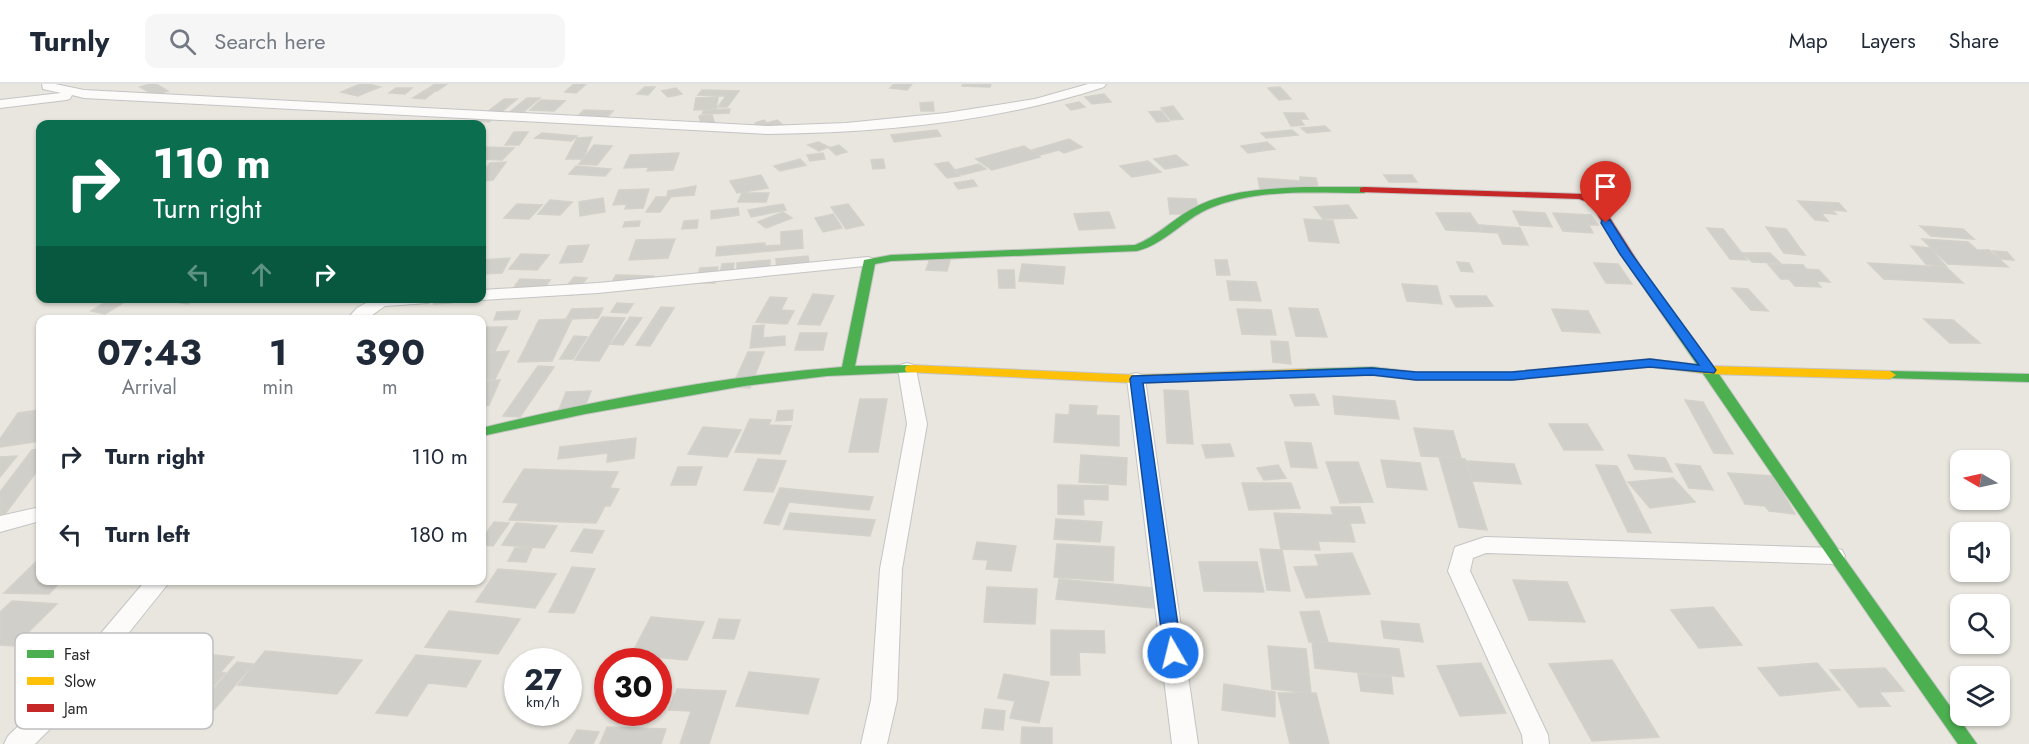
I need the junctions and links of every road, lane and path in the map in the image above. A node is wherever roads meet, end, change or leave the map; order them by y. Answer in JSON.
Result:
{"nodes":[{"id":1,"x":1100,"y":84,"type":"edge"},
{"id":2,"x":51,"y":85,"type":"edge"},
{"id":3,"x":84,"y":94,"type":"junction"},
{"id":4,"x":0,"y":102,"type":"edge"},
{"id":5,"x":868,"y":262,"type":"junction"},
{"id":6,"x":486,"y":295,"type":"edge"},
{"id":7,"x":373,"y":303,"type":"edge"},
{"id":8,"x":359,"y":315,"type":"edge"},
{"id":9,"x":848,"y":369,"type":"junction"},
{"id":10,"x":907,"y":369,"type":"junction"},
{"id":11,"x":1709,"y":370,"type":"junction"},
{"id":12,"x":2029,"y":378,"type":"edge"},
{"id":13,"x":1136,"y":379,"type":"junction"},
{"id":14,"x":486,"y":431,"type":"edge"},
{"id":15,"x":36,"y":515,"type":"edge"},
{"id":16,"x":0,"y":524,"type":"edge"},
{"id":17,"x":1834,"y":556,"type":"junction"},
{"id":18,"x":156,"y":585,"type":"edge"},
{"id":19,"x":116,"y":633,"type":"edge"},
{"id":20,"x":33,"y":729,"type":"edge"},
{"id":21,"x":18,"y":744,"type":"edge"},
{"id":22,"x":873,"y":744,"type":"edge"},
{"id":23,"x":1185,"y":744,"type":"edge"},
{"id":24,"x":1536,"y":744,"type":"edge"},
{"id":25,"x":1968,"y":744,"type":"edge"}],
"edges":[{"from":1,"to":3,"type":"street"},
{"from":2,"to":3,"type":"street"},
{"from":2,"to":4,"type":"street"},
{"from":3,"to":4,"type":"street"},
{"from":5,"to":6,"type":"street"},
{"from":5,"to":9,"type":"street"},
{"from":5,"to":11,"type":"street"},
{"from":7,"to":8,"type":"street"},
{"from":9,"to":10,"type":"street"},
{"from":9,"to":14,"type":"street"},
{"from":10,"to":13,"type":"street"},
{"from":10,"to":22,"type":"street"},
{"from":11,"to":12,"type":"street"},
{"from":11,"to":13,"type":"street"},
{"from":11,"to":17,"type":"street"},
{"from":13,"to":23,"type":"street"},
{"from":15,"to":16,"type":"street"},
{"from":17,"to":24,"type":"street"},
{"from":17,"to":25,"type":"street"},
{"from":18,"to":19,"type":"street"},
{"from":20,"to":21,"type":"street"}]}
